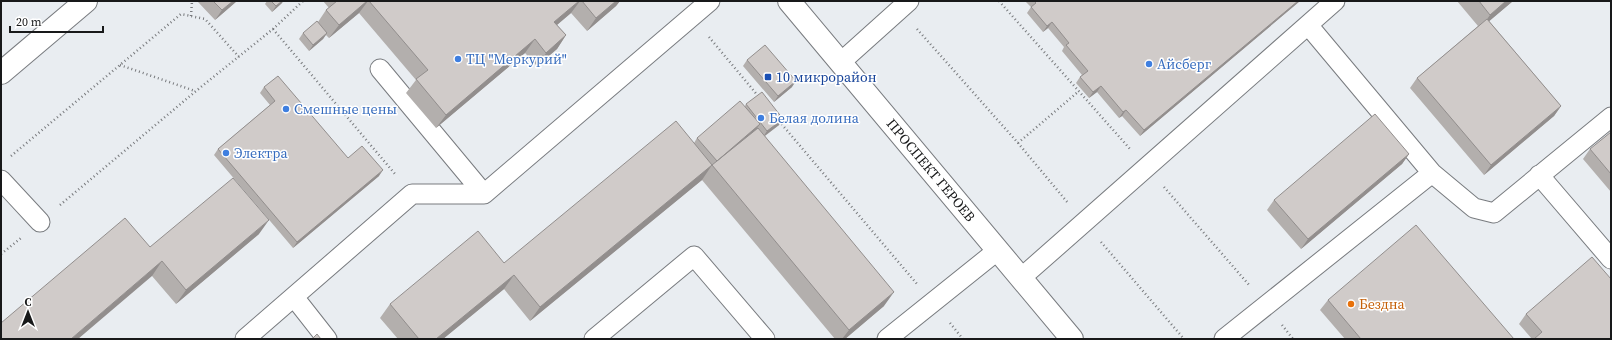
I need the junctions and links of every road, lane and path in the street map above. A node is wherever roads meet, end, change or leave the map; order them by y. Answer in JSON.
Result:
{"nodes":[{"id":1,"x":86,"y":1,"type":"edge"},
{"id":2,"x":192,"y":1,"type":"edge"},
{"id":3,"x":303,"y":1,"type":"edge"},
{"id":4,"x":710,"y":1,"type":"edge"},
{"id":5,"x":789,"y":1,"type":"edge"},
{"id":6,"x":1335,"y":1,"type":"edge"},
{"id":7,"x":904,"y":5,"type":"edge"},
{"id":8,"x":191,"y":16,"type":"junction"},
{"id":9,"x":691,"y":16,"type":"junction"},
{"id":10,"x":1308,"y":25,"type":"junction"},
{"id":11,"x":273,"y":29,"type":"junction"},
{"id":12,"x":239,"y":57,"type":"junction"},
{"id":13,"x":840,"y":62,"type":"junction"},
{"id":14,"x":120,"y":65,"type":"junction"},
{"id":15,"x":380,"y":68,"type":"dead end"},
{"id":16,"x":1,"y":73,"type":"edge"},
{"id":17,"x":196,"y":91,"type":"junction"},
{"id":18,"x":1079,"y":91,"type":"dead end"},
{"id":19,"x":763,"y":101,"type":"edge"},
{"id":20,"x":1611,"y":116,"type":"edge"},
{"id":21,"x":778,"y":120,"type":"edge"},
{"id":22,"x":1018,"y":143,"type":"junction"},
{"id":23,"x":7,"y":159,"type":"dead end"},
{"id":24,"x":1432,"y":173,"type":"junction"},
{"id":25,"x":1539,"y":175,"type":"junction"},
{"id":26,"x":1,"y":180,"type":"edge"},
{"id":27,"x":412,"y":194,"type":"junction"},
{"id":28,"x":484,"y":194,"type":"junction"},
{"id":29,"x":40,"y":222,"type":"junction"},
{"id":30,"x":1084,"y":222,"type":"junction"},
{"id":31,"x":998,"y":250,"type":"junction"},
{"id":32,"x":1,"y":254,"type":"edge"},
{"id":33,"x":1611,"y":259,"type":"edge"},
{"id":34,"x":1021,"y":278,"type":"junction"},
{"id":35,"x":294,"y":297,"type":"junction"},
{"id":36,"x":933,"y":302,"type":"junction"},
{"id":37,"x":245,"y":339,"type":"edge"},
{"id":38,"x":327,"y":339,"type":"edge"},
{"id":39,"x":594,"y":339,"type":"edge"},
{"id":40,"x":765,"y":339,"type":"edge"},
{"id":41,"x":887,"y":339,"type":"edge"},
{"id":42,"x":963,"y":339,"type":"edge"},
{"id":43,"x":1072,"y":339,"type":"edge"},
{"id":44,"x":1184,"y":339,"type":"edge"},
{"id":45,"x":1224,"y":339,"type":"edge"}],
"edges":[{"from":1,"to":16,"type":"street"},
{"from":2,"to":8,"type":"path"},
{"from":3,"to":11,"type":"path"},
{"from":4,"to":9,"type":"lane"},
{"from":5,"to":13,"type":"street","name":"ПРОСПЕКТ ГЕРОЕВ"},
{"from":6,"to":10,"type":"lane"},
{"from":7,"to":13,"type":"lane"},
{"from":7,"to":22,"type":"path"},
{"from":8,"to":12,"type":"path"},
{"from":8,"to":14,"type":"path"},
{"from":9,"to":19,"type":"path"},
{"from":9,"to":28,"type":"lane"},
{"from":10,"to":24,"type":"lane"},
{"from":10,"to":30,"type":"lane"},
{"from":11,"to":12,"type":"path"},
{"from":11,"to":27,"type":"path"},
{"from":12,"to":17,"type":"path"},
{"from":13,"to":31,"type":"street","name":"ПРОСПЕКТ ГЕРОЕВ"},
{"from":14,"to":17,"type":"path"},
{"from":14,"to":23,"type":"path"},
{"from":15,"to":28,"type":"lane"},
{"from":17,"to":29,"type":"path"},
{"from":18,"to":22,"type":"path"},
{"from":20,"to":25,"type":"lane"},
{"from":21,"to":36,"type":"path"},
{"from":22,"to":30,"type":"path"},
{"from":24,"to":25,"type":"lane"},
{"from":24,"to":45,"type":"lane"},
{"from":25,"to":33,"type":"lane"},
{"from":26,"to":29,"type":"lane"},
{"from":27,"to":28,"type":"lane"},
{"from":27,"to":35,"type":"lane"},
{"from":29,"to":32,"type":"path"},
{"from":30,"to":34,"type":"lane"},
{"from":30,"to":44,"type":"path"},
{"from":31,"to":34,"type":"street","name":"ПРОСПЕКТ ГЕРОЕВ"},
{"from":31,"to":36,"type":"lane"},
{"from":34,"to":43,"type":"street","name":"ПРОСПЕКТ ГЕРОЕВ"},
{"from":35,"to":37,"type":"lane"},
{"from":35,"to":38,"type":"lane"},
{"from":36,"to":41,"type":"lane"},
{"from":36,"to":42,"type":"path"},
{"from":39,"to":40,"type":"lane"}]}
